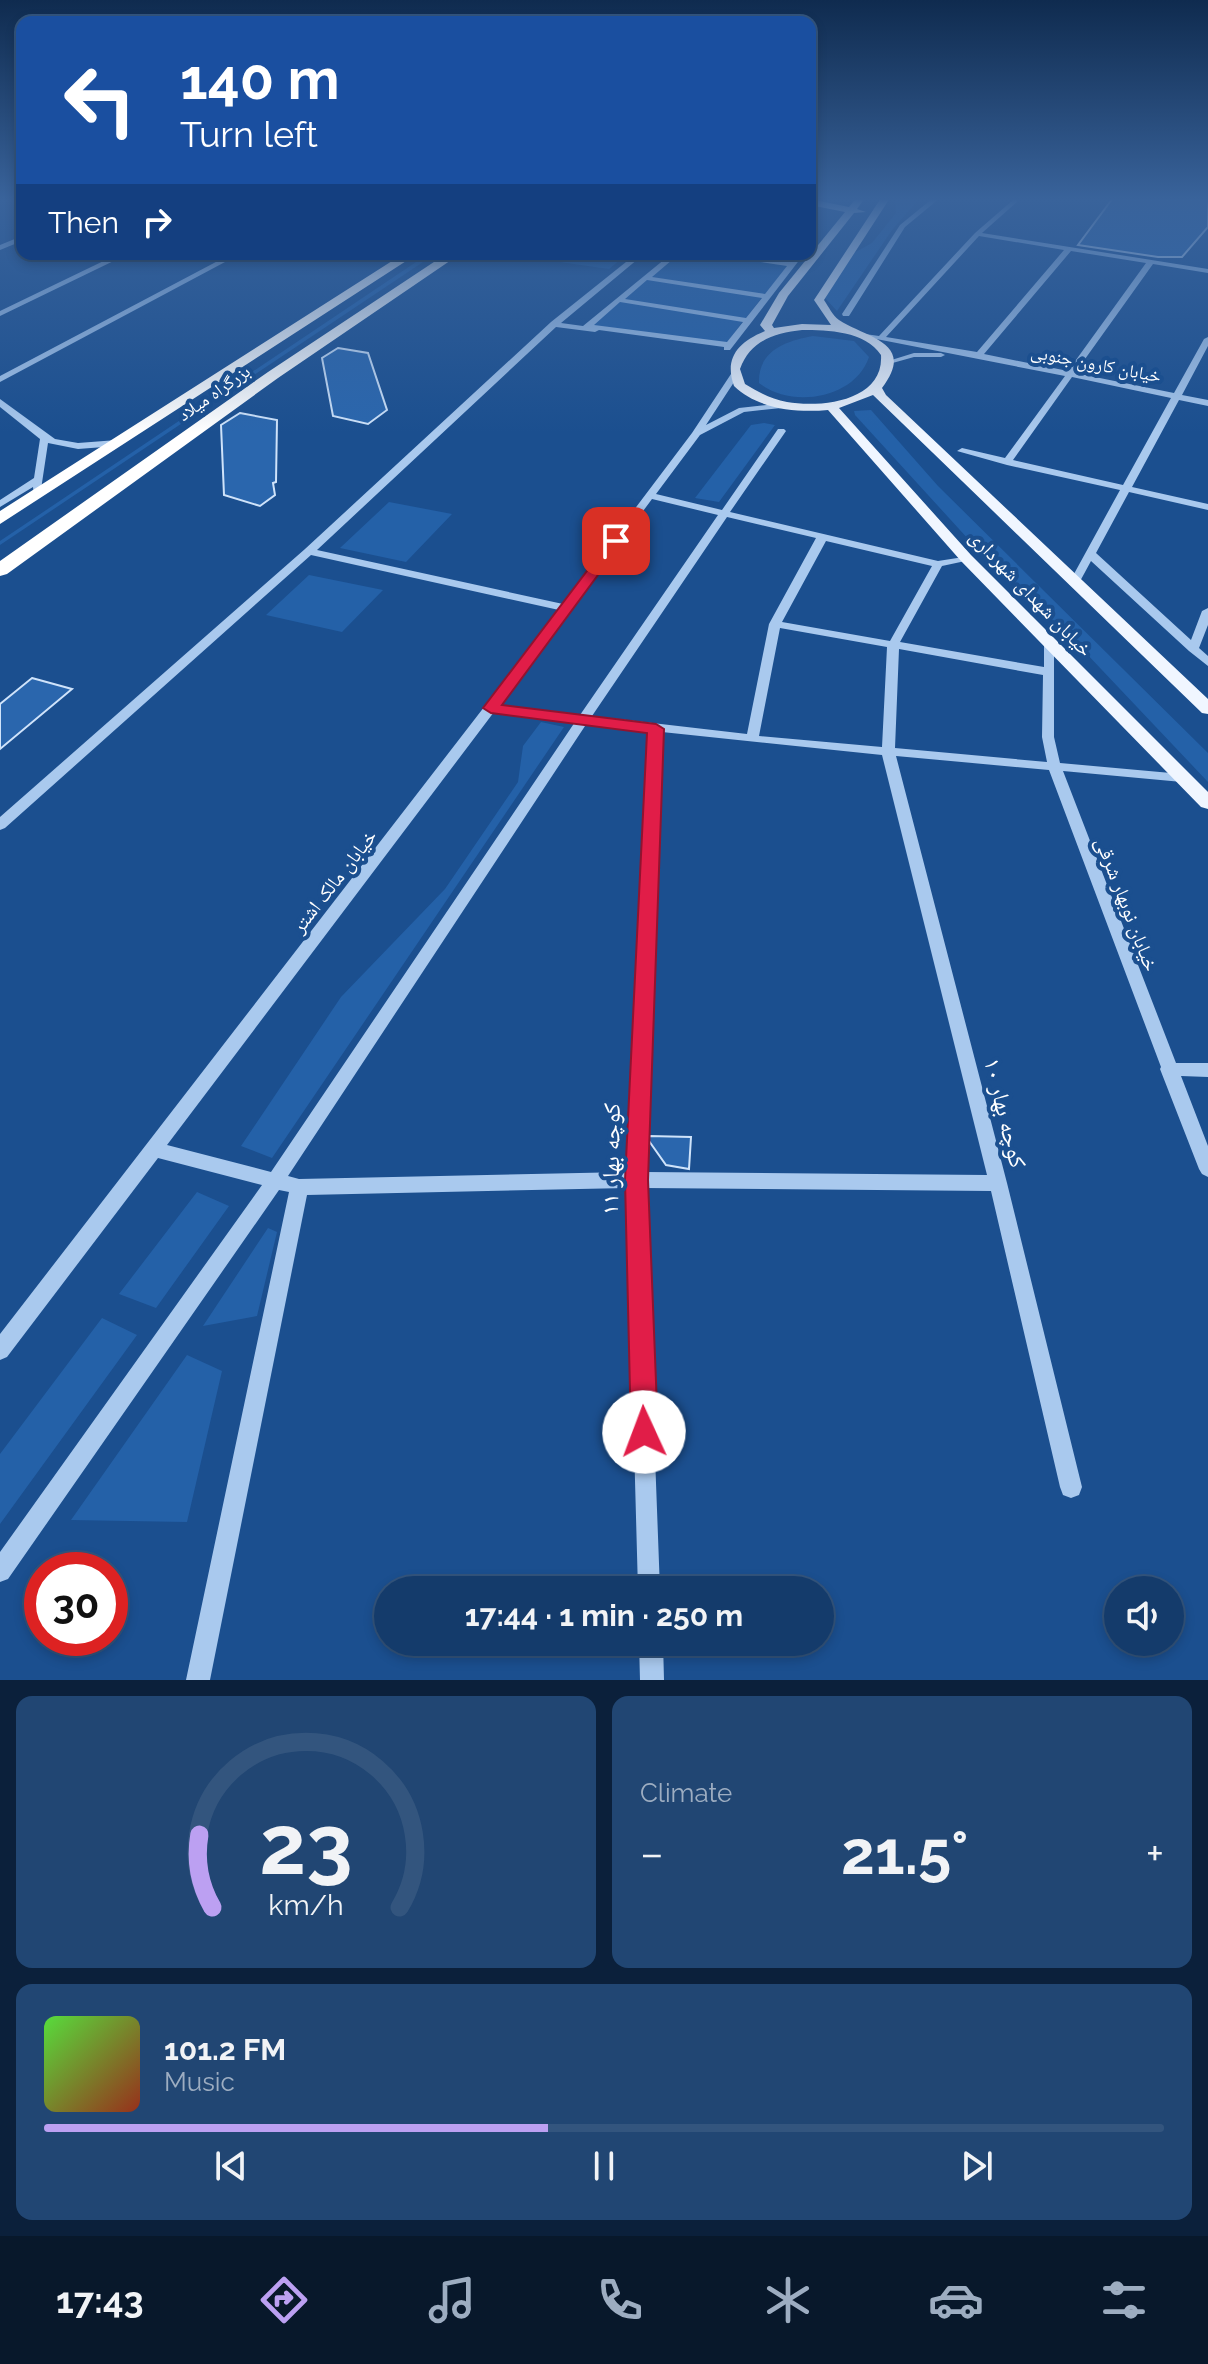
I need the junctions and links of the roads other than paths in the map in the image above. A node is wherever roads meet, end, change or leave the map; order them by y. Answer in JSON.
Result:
{"nodes":[{"id":1,"x":78,"y":276,"type":"edge"},
{"id":2,"x":194,"y":276,"type":"edge"},
{"id":3,"x":376,"y":276,"type":"edge"},
{"id":4,"x":420,"y":276,"type":"edge"},
{"id":5,"x":612,"y":276,"type":"edge"},
{"id":6,"x":782,"y":276,"type":"edge"},
{"id":7,"x":794,"y":276,"type":"edge"},
{"id":8,"x":834,"y":276,"type":"edge"},
{"id":9,"x":870,"y":276,"type":"edge"},
{"id":10,"x":938,"y":276,"type":"edge"},
{"id":11,"x":1046,"y":276,"type":"edge"},
{"id":12,"x":1141,"y":276,"type":"edge"},
{"id":13,"x":646,"y":278,"type":"joint"},
{"id":14,"x":767,"y":296,"type":"junction"},
{"id":15,"x":619,"y":300,"type":"junction"},
{"id":16,"x":0,"y":314,"type":"edge"},
{"id":17,"x":846,"y":314,"type":"dead end"},
{"id":18,"x":748,"y":321,"type":"junction"},
{"id":19,"x":554,"y":324,"type":"junction"},
{"id":20,"x":848,"y":330,"type":"junction"},
{"id":21,"x":771,"y":332,"type":"junction"},
{"id":22,"x":865,"y":336,"type":"junction"},
{"id":23,"x":881,"y":338,"type":"junction"},
{"id":24,"x":1208,"y":339,"type":"edge"},
{"id":25,"x":728,"y":347,"type":"junction"},
{"id":26,"x":742,"y":351,"type":"junction"},
{"id":27,"x":977,"y":357,"type":"junction"},
{"id":28,"x":889,"y":362,"type":"junction"},
{"id":29,"x":1069,"y":375,"type":"junction"},
{"id":30,"x":734,"y":376,"type":"junction"},
{"id":31,"x":0,"y":379,"type":"edge"},
{"id":32,"x":876,"y":387,"type":"junction"},
{"id":33,"x":1176,"y":397,"type":"junction"},
{"id":34,"x":0,"y":402,"type":"edge"},
{"id":35,"x":1208,"y":403,"type":"edge"},
{"id":36,"x":781,"y":405,"type":"junction"},
{"id":37,"x":830,"y":405,"type":"junction"},
{"id":38,"x":781,"y":431,"type":"dead end"},
{"id":39,"x":696,"y":434,"type":"junction"},
{"id":40,"x":44,"y":440,"type":"junction"},
{"id":41,"x":117,"y":443,"type":"junction"},
{"id":42,"x":962,"y":451,"type":"dead end"},
{"id":43,"x":1007,"y":462,"type":"junction"},
{"id":44,"x":38,"y":487,"type":"junction"},
{"id":45,"x":1126,"y":488,"type":"junction"},
{"id":46,"x":650,"y":496,"type":"junction"},
{"id":47,"x":0,"y":504,"type":"edge"},
{"id":48,"x":1208,"y":507,"type":"edge"},
{"id":49,"x":724,"y":511,"type":"junction"},
{"id":50,"x":0,"y":519,"type":"edge"},
{"id":51,"x":823,"y":536,"type":"junction"},
{"id":52,"x":309,"y":551,"type":"junction"},
{"id":53,"x":1090,"y":554,"type":"junction"},
{"id":54,"x":966,"y":558,"type":"junction"},
{"id":55,"x":938,"y":564,"type":"junction"},
{"id":56,"x":0,"y":570,"type":"edge"},
{"id":57,"x":1074,"y":583,"type":"junction"},
{"id":58,"x":565,"y":608,"type":"junction"},
{"id":59,"x":1208,"y":611,"type":"edge"},
{"id":60,"x":775,"y":624,"type":"junction"},
{"id":61,"x":893,"y":645,"type":"junction"},
{"id":62,"x":1050,"y":646,"type":"junction"},
{"id":63,"x":1193,"y":649,"type":"junction"},
{"id":64,"x":1208,"y":662,"type":"edge"},
{"id":65,"x":1049,"y":672,"type":"junction"},
{"id":66,"x":491,"y":708,"type":"junction"},
{"id":67,"x":1208,"y":709,"type":"edge"},
{"id":68,"x":582,"y":721,"type":"junction"},
{"id":69,"x":656,"y":729,"type":"junction"},
{"id":70,"x":752,"y":739,"type":"junction"},
{"id":71,"x":888,"y":751,"type":"junction"},
{"id":72,"x":1054,"y":765,"type":"junction"},
{"id":73,"x":1182,"y":778,"type":"junction"},
{"id":74,"x":1208,"y":803,"type":"edge"},
{"id":75,"x":0,"y":825,"type":"edge"},
{"id":76,"x":1168,"y":1069,"type":"junction"},
{"id":77,"x":1208,"y":1070,"type":"edge"},
{"id":78,"x":153,"y":1149,"type":"junction"},
{"id":79,"x":1208,"y":1169,"type":"edge"},
{"id":80,"x":276,"y":1180,"type":"junction"},
{"id":81,"x":636,"y":1180,"type":"junction"},
{"id":82,"x":998,"y":1183,"type":"junction"},
{"id":83,"x":299,"y":1187,"type":"junction"},
{"id":84,"x":0,"y":1350,"type":"edge"},
{"id":85,"x":1071,"y":1487,"type":"dead end"},
{"id":86,"x":0,"y":1571,"type":"edge"},
{"id":87,"x":649,"y":1576,"type":"edge"},
{"id":88,"x":651,"y":1656,"type":"edge"},
{"id":89,"x":198,"y":1680,"type":"edge"},
{"id":90,"x":652,"y":1680,"type":"edge"}],
"edges":[{"from":1,"to":16,"type":"street"},
{"from":2,"to":31,"type":"street"},
{"from":3,"to":41,"type":"highway","name":"بزرگراه میلاد"},
{"from":4,"to":56,"type":"highway","name":"بزرگراه میلاد"},
{"from":5,"to":19,"type":"street"},
{"from":6,"to":14,"type":"street"},
{"from":7,"to":21,"type":"main road"},
{"from":8,"to":20,"type":"main road"},
{"from":9,"to":17,"type":"street"},
{"from":10,"to":23,"type":"street"},
{"from":11,"to":27,"type":"street"},
{"from":12,"to":29,"type":"street"},
{"from":13,"to":14,"type":"street"},
{"from":13,"to":15,"type":"street"},
{"from":14,"to":18,"type":"street"},
{"from":15,"to":18,"type":"street"},
{"from":15,"to":25,"type":"street"},
{"from":18,"to":25,"type":"street"},
{"from":19,"to":25,"type":"street"},
{"from":19,"to":52,"type":"street"},
{"from":20,"to":21,"type":"main road"},
{"from":20,"to":22,"type":"main road"},
{"from":21,"to":26,"type":"main road"},
{"from":22,"to":23,"type":"street","name":"خیابان کارون جنوبی"},
{"from":22,"to":28,"type":"main road"},
{"from":23,"to":27,"type":"street","name":"خیابان کارون جنوبی"},
{"from":24,"to":33,"type":"street"},
{"from":25,"to":26,"type":"street"},
{"from":26,"to":30,"type":"main road"},
{"from":27,"to":28,"type":"street","name":"خیابان کارون جنوبی"},
{"from":27,"to":29,"type":"street","name":"خیابان کارون جنوبی"},
{"from":28,"to":32,"type":"main road"},
{"from":29,"to":33,"type":"street","name":"خیابان کارون جنوبی"},
{"from":29,"to":43,"type":"street"},
{"from":30,"to":36,"type":"main road"},
{"from":30,"to":39,"type":"street","name":"خیابان مالک اشتر"},
{"from":32,"to":37,"type":"main road"},
{"from":32,"to":57,"type":"main road","name":"خیابان شهدای شهرداری"},
{"from":33,"to":35,"type":"street","name":"خیابان کارون جنوبی"},
{"from":33,"to":45,"type":"street"},
{"from":34,"to":40,"type":"street"},
{"from":36,"to":37,"type":"main road"},
{"from":36,"to":39,"type":"street","name":"خیابان مالک اشتر"},
{"from":37,"to":54,"type":"main road","name":"خیابان شهدای شهرداری"},
{"from":38,"to":49,"type":"street"},
{"from":39,"to":46,"type":"street","name":"خیابان مالک اشتر"},
{"from":40,"to":41,"type":"street"},
{"from":40,"to":44,"type":"street"},
{"from":41,"to":44,"type":"highway","name":"بزرگراه میلاد"},
{"from":42,"to":43,"type":"street"},
{"from":43,"to":45,"type":"street"},
{"from":44,"to":47,"type":"street"},
{"from":44,"to":50,"type":"highway","name":"بزرگراه میلاد"},
{"from":45,"to":48,"type":"street"},
{"from":45,"to":53,"type":"street"},
{"from":46,"to":49,"type":"street"},
{"from":46,"to":58,"type":"street","name":"خیابان مالک اشتر"},
{"from":49,"to":51,"type":"street"},
{"from":49,"to":68,"type":"street"},
{"from":51,"to":55,"type":"street"},
{"from":51,"to":60,"type":"street"},
{"from":52,"to":58,"type":"street"},
{"from":52,"to":75,"type":"street"},
{"from":53,"to":57,"type":"street"},
{"from":53,"to":63,"type":"street"},
{"from":54,"to":55,"type":"street"},
{"from":54,"to":62,"type":"main road","name":"خیابان شهدای شهرداری"},
{"from":55,"to":61,"type":"street"},
{"from":57,"to":67,"type":"main road","name":"خیابان شهدای شهرداری"},
{"from":58,"to":66,"type":"street","name":"خیابان مالک اشتر"},
{"from":59,"to":63,"type":"street"},
{"from":60,"to":61,"type":"street"},
{"from":60,"to":70,"type":"street"},
{"from":61,"to":65,"type":"street"},
{"from":61,"to":71,"type":"street","name":"کوچه بهار ۱۰"},
{"from":62,"to":65,"type":"street","name":"خیابان نوبهار شرقی"},
{"from":62,"to":73,"type":"main road","name":"خیابان شهدای شهرداری"},
{"from":63,"to":64,"type":"street"},
{"from":65,"to":72,"type":"street","name":"خیابان نوبهار شرقی"},
{"from":66,"to":68,"type":"street"},
{"from":66,"to":78,"type":"street","name":"خیابان مالک اشتر"},
{"from":68,"to":69,"type":"street"},
{"from":68,"to":80,"type":"street"},
{"from":69,"to":70,"type":"street"},
{"from":69,"to":81,"type":"street","name":"کوچه بهار ۱۱"},
{"from":70,"to":71,"type":"street"},
{"from":71,"to":72,"type":"street"},
{"from":71,"to":82,"type":"street","name":"کوچه بهار ۱۰"},
{"from":72,"to":73,"type":"street"},
{"from":72,"to":76,"type":"street","name":"خیابان نوبهار شرقی"},
{"from":73,"to":74,"type":"main road","name":"خیابان شهدای شهرداری"},
{"from":76,"to":77,"type":"street"},
{"from":76,"to":79,"type":"street","name":"خیابان نوبهار شرقی"},
{"from":78,"to":80,"type":"street"},
{"from":78,"to":84,"type":"street","name":"خیابان مالک اشتر"},
{"from":80,"to":83,"type":"street"},
{"from":80,"to":86,"type":"street"},
{"from":81,"to":82,"type":"street"},
{"from":81,"to":83,"type":"street"},
{"from":81,"to":87,"type":"street","name":"کوچه بهار ۱۱"},
{"from":82,"to":85,"type":"street","name":"کوچه بهار ۱۰"},
{"from":83,"to":89,"type":"street"},
{"from":88,"to":90,"type":"street"}]}
